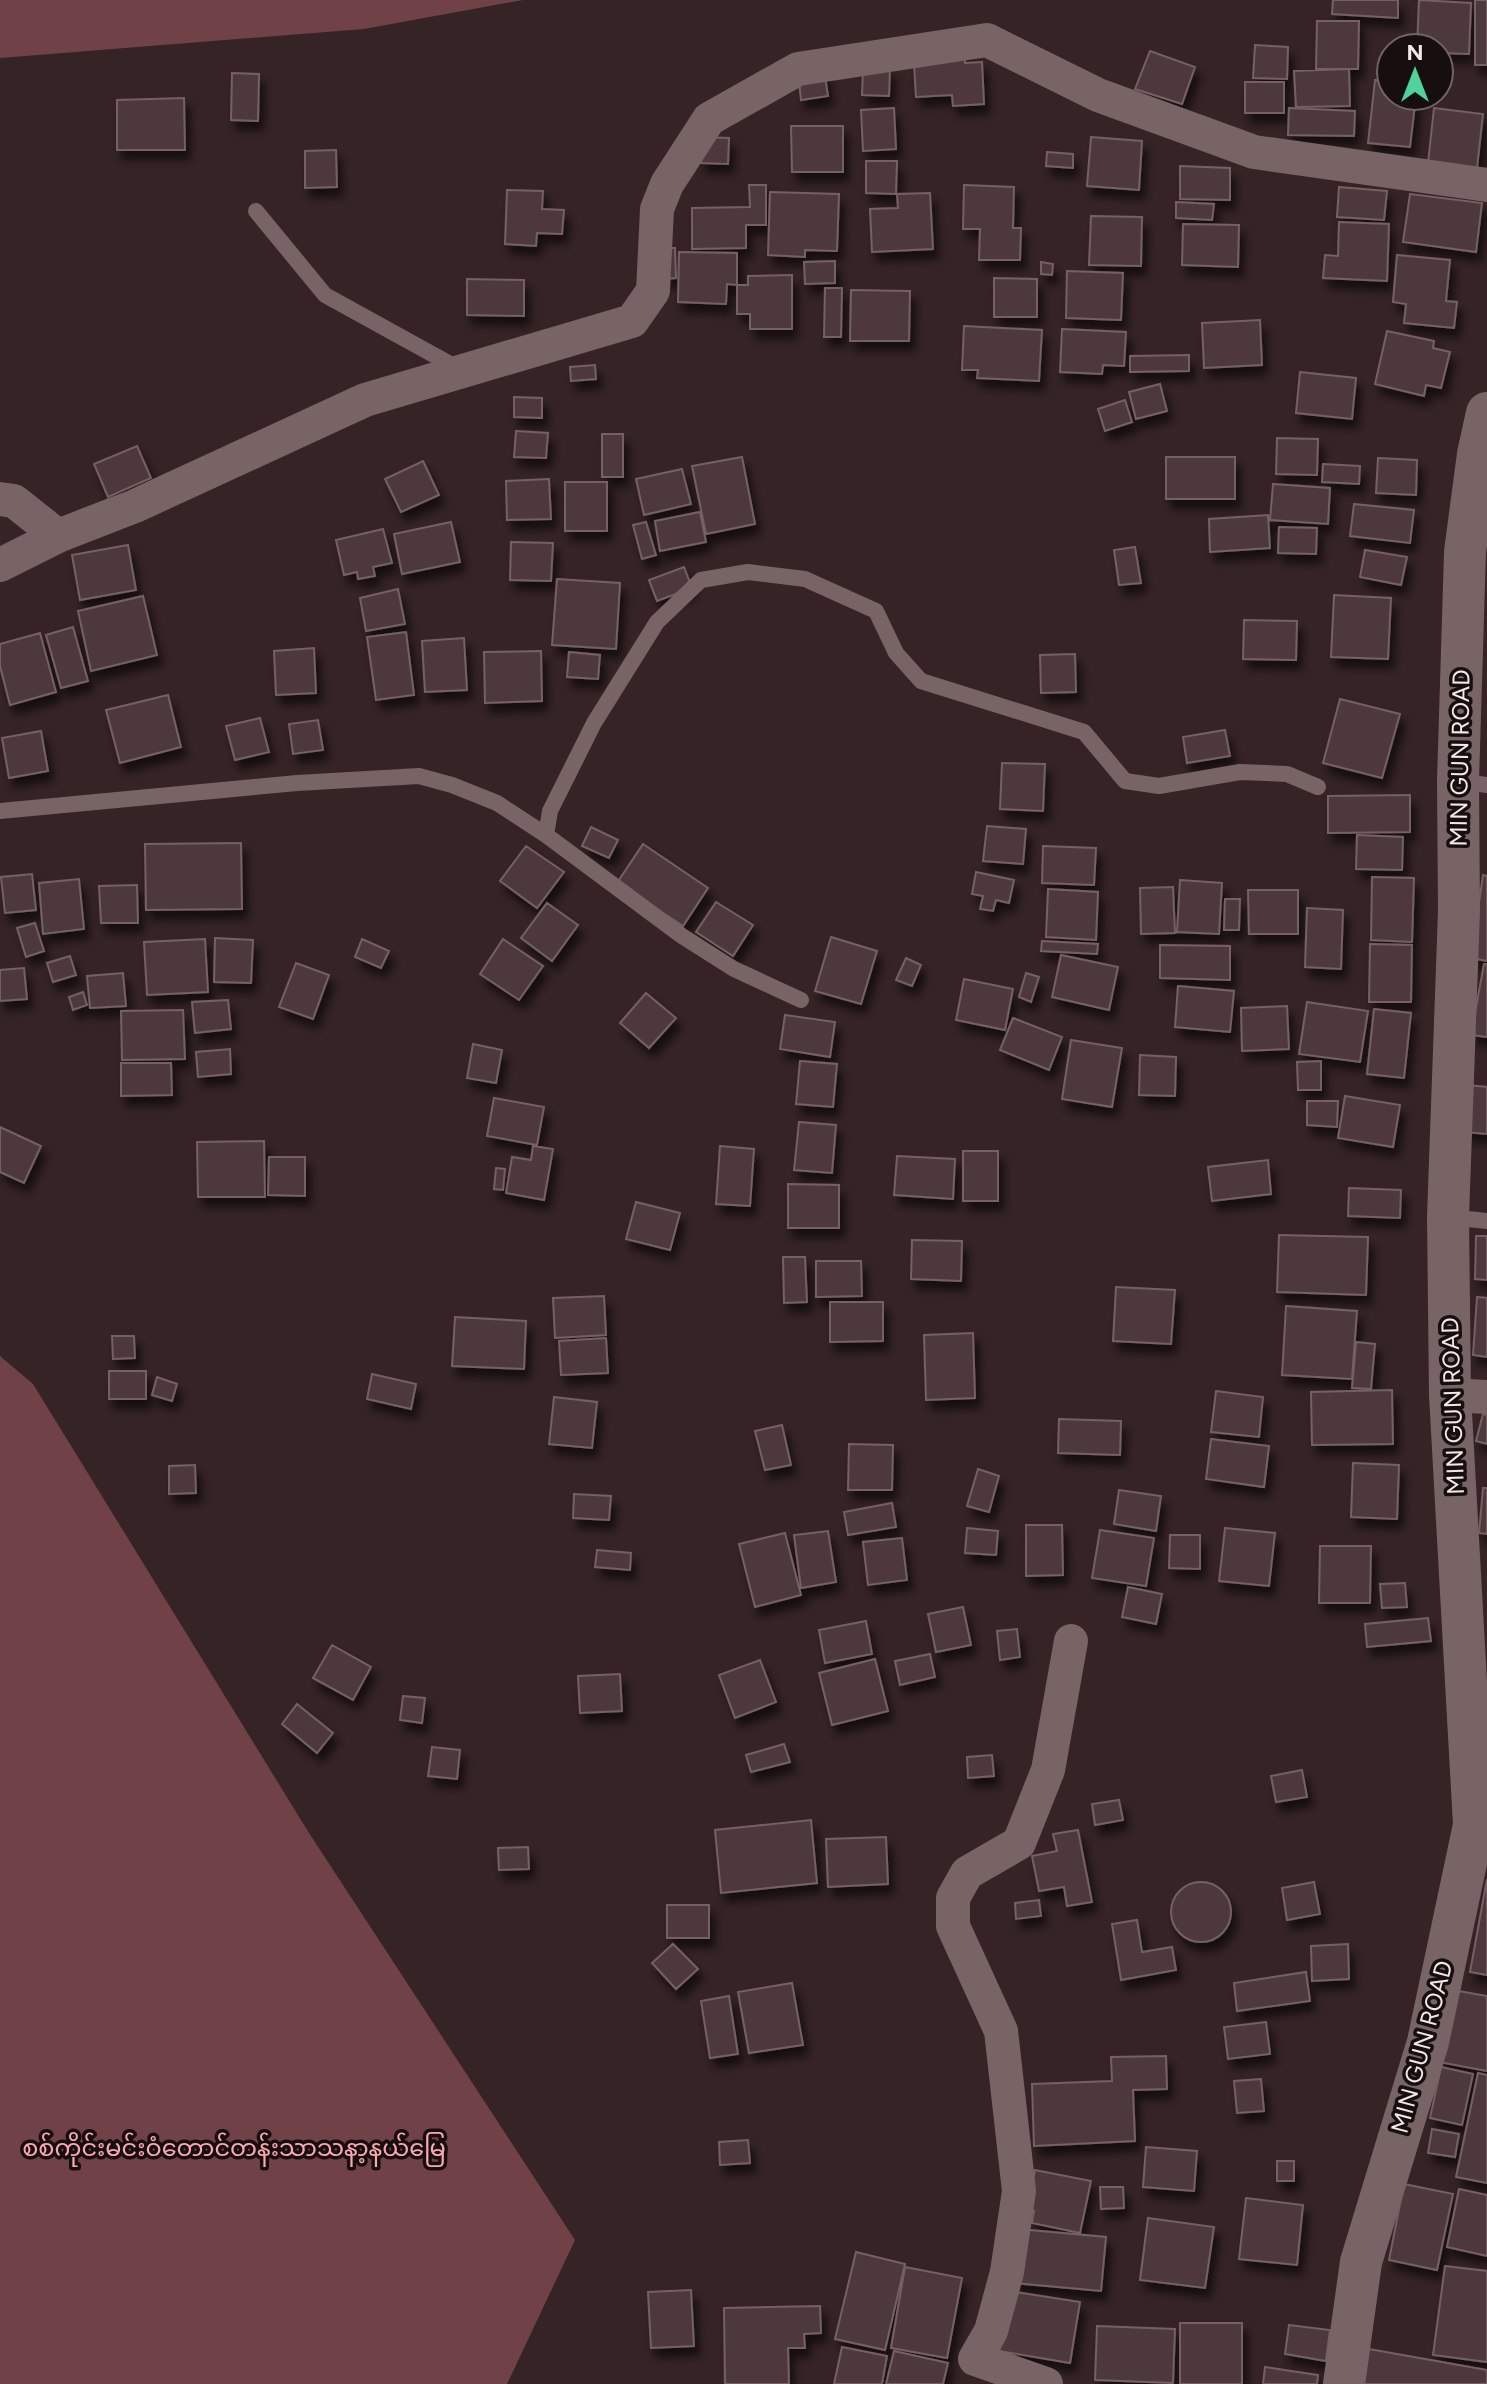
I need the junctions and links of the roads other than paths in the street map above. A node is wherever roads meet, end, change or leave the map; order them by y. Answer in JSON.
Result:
{"nodes":[{"id":1,"x":1487,"y":185,"type":"edge"},
{"id":2,"x":256,"y":211,"type":"dead end"},
{"id":3,"x":462,"y":371,"type":"junction"},
{"id":4,"x":1487,"y":413,"type":"edge"},
{"id":5,"x":0,"y":499,"type":"edge"},
{"id":6,"x":58,"y":536,"type":"junction"},
{"id":7,"x":0,"y":565,"type":"edge"},
{"id":8,"x":1472,"y":783,"type":"edge"},
{"id":9,"x":1318,"y":787,"type":"dead end"},
{"id":10,"x":0,"y":811,"type":"edge"},
{"id":11,"x":546,"y":835,"type":"junction"},
{"id":12,"x":801,"y":1000,"type":"dead end"},
{"id":13,"x":1467,"y":1219,"type":"edge"},
{"id":14,"x":1469,"y":1396,"type":"edge"},
{"id":15,"x":1071,"y":1641,"type":"dead end"},
{"id":16,"x":1480,"y":1827,"type":"edge"},
{"id":17,"x":972,"y":2371,"type":"edge"},
{"id":18,"x":1046,"y":2384,"type":"edge"},
{"id":19,"x":1344,"y":2384,"type":"edge"}],
"edges":[{"from":1,"to":3,"type":"street"},
{"from":2,"to":3,"type":"lane"},
{"from":3,"to":6,"type":"street"},
{"from":4,"to":8,"type":"street","name":"MIN GUN ROAD"},
{"from":5,"to":6,"type":"street"},
{"from":6,"to":7,"type":"street"},
{"from":8,"to":13,"type":"street","name":"MIN GUN ROAD"},
{"from":9,"to":11,"type":"lane"},
{"from":10,"to":11,"type":"lane"},
{"from":11,"to":12,"type":"lane"},
{"from":13,"to":14,"type":"street","name":"MIN GUN ROAD"},
{"from":14,"to":16,"type":"street","name":"MIN GUN ROAD"},
{"from":15,"to":17,"type":"street"},
{"from":16,"to":19,"type":"street","name":"MIN GUN ROAD"},
{"from":17,"to":18,"type":"street"}]}
